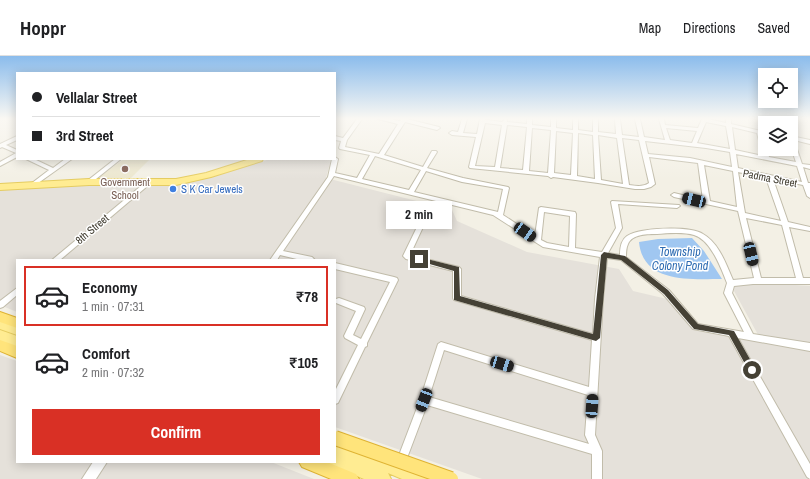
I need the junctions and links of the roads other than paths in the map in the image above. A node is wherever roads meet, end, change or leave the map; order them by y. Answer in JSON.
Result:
{"nodes":[{"id":1,"x":16,"y":139,"type":"edge"},
{"id":2,"x":338,"y":139,"type":"edge"},
{"id":3,"x":391,"y":139,"type":"edge"},
{"id":4,"x":478,"y":139,"type":"edge"},
{"id":5,"x":502,"y":139,"type":"edge"},
{"id":6,"x":528,"y":139,"type":"edge"},
{"id":7,"x":553,"y":139,"type":"edge"},
{"id":8,"x":576,"y":139,"type":"edge"},
{"id":9,"x":596,"y":139,"type":"edge"},
{"id":10,"x":619,"y":139,"type":"edge"},
{"id":11,"x":641,"y":139,"type":"joint"},
{"id":12,"x":667,"y":139,"type":"edge"},
{"id":13,"x":697,"y":139,"type":"edge"},
{"id":14,"x":730,"y":139,"type":"edge"},
{"id":15,"x":344,"y":140,"type":"joint"},
{"id":16,"x":798,"y":140,"type":"edge"},
{"id":17,"x":668,"y":142,"type":"junction"},
{"id":18,"x":810,"y":142,"type":"edge"},
{"id":19,"x":694,"y":145,"type":"junction"},
{"id":20,"x":1,"y":146,"type":"edge"},
{"id":21,"x":342,"y":148,"type":"junction"},
{"id":22,"x":434,"y":152,"type":"dead end"},
{"id":23,"x":732,"y":152,"type":"junction"},
{"id":24,"x":16,"y":154,"type":"edge"},
{"id":25,"x":16,"y":155,"type":"edge"},
{"id":26,"x":373,"y":155,"type":"junction"},
{"id":27,"x":645,"y":155,"type":"junction"},
{"id":28,"x":381,"y":156,"type":"junction"},
{"id":29,"x":767,"y":156,"type":"edge"},
{"id":30,"x":796,"y":156,"type":"edge"},
{"id":31,"x":336,"y":157,"type":"edge"},
{"id":32,"x":767,"y":159,"type":"junction"},
{"id":33,"x":34,"y":160,"type":"edge"},
{"id":34,"x":68,"y":160,"type":"edge"},
{"id":35,"x":117,"y":160,"type":"edge"},
{"id":36,"x":256,"y":160,"type":"edge"},
{"id":37,"x":334,"y":160,"type":"edge"},
{"id":38,"x":701,"y":163,"type":"junction"},
{"id":39,"x":0,"y":164,"type":"edge"},
{"id":40,"x":798,"y":165,"type":"junction"},
{"id":41,"x":810,"y":167,"type":"edge"},
{"id":42,"x":423,"y":169,"type":"junction"},
{"id":43,"x":53,"y":170,"type":"junction"},
{"id":44,"x":497,"y":170,"type":"junction"},
{"id":45,"x":735,"y":171,"type":"junction"},
{"id":46,"x":526,"y":173,"type":"junction"},
{"id":47,"x":332,"y":174,"type":"junction"},
{"id":48,"x":551,"y":176,"type":"junction"},
{"id":49,"x":574,"y":178,"type":"junction"},
{"id":50,"x":769,"y":178,"type":"junction"},
{"id":51,"x":359,"y":180,"type":"junction"},
{"id":52,"x":598,"y":180,"type":"junction"},
{"id":53,"x":89,"y":182,"type":"junction"},
{"id":54,"x":148,"y":182,"type":"junction"},
{"id":55,"x":34,"y":184,"type":"junction"},
{"id":56,"x":808,"y":185,"type":"edge"},
{"id":57,"x":626,"y":186,"type":"junction"},
{"id":58,"x":0,"y":187,"type":"edge"},
{"id":59,"x":410,"y":192,"type":"junction"},
{"id":60,"x":674,"y":195,"type":"dead end"},
{"id":61,"x":810,"y":196,"type":"edge"},
{"id":62,"x":707,"y":203,"type":"junction"},
{"id":63,"x":677,"y":206,"type":"dead end"},
{"id":64,"x":741,"y":212,"type":"junction"},
{"id":65,"x":500,"y":216,"type":"junction"},
{"id":66,"x":785,"y":224,"type":"junction"},
{"id":67,"x":420,"y":227,"type":"dead end"},
{"id":68,"x":810,"y":229,"type":"edge"},
{"id":69,"x":538,"y":240,"type":"junction"},
{"id":70,"x":572,"y":250,"type":"junction"},
{"id":71,"x":278,"y":252,"type":"junction"},
{"id":72,"x":604,"y":255,"type":"junction"},
{"id":73,"x":623,"y":258,"type":"junction"},
{"id":74,"x":56,"y":259,"type":"edge"},
{"id":75,"x":274,"y":259,"type":"edge"},
{"id":76,"x":308,"y":259,"type":"edge"},
{"id":77,"x":336,"y":266,"type":"edge"},
{"id":78,"x":758,"y":281,"type":"junction"},
{"id":79,"x":800,"y":281,"type":"junction"},
{"id":80,"x":810,"y":281,"type":"edge"},
{"id":81,"x":731,"y":283,"type":"junction"},
{"id":82,"x":16,"y":292,"type":"edge"},
{"id":83,"x":339,"y":302,"type":"dead end"},
{"id":84,"x":0,"y":305,"type":"edge"},
{"id":85,"x":0,"y":317,"type":"edge"},
{"id":86,"x":16,"y":323,"type":"edge"},
{"id":87,"x":0,"y":324,"type":"edge"},
{"id":88,"x":16,"y":330,"type":"edge"},
{"id":89,"x":731,"y":333,"type":"junction"},
{"id":90,"x":0,"y":335,"type":"edge"},
{"id":91,"x":750,"y":336,"type":"junction"},
{"id":92,"x":596,"y":338,"type":"junction"},
{"id":93,"x":16,"y":342,"type":"edge"},
{"id":94,"x":364,"y":344,"type":"junction"},
{"id":95,"x":0,"y":345,"type":"edge"},
{"id":96,"x":810,"y":347,"type":"edge"},
{"id":97,"x":16,"y":352,"type":"edge"},
{"id":98,"x":593,"y":392,"type":"junction"},
{"id":99,"x":336,"y":398,"type":"edge"},
{"id":100,"x":424,"y":400,"type":"junction"},
{"id":101,"x":336,"y":438,"type":"edge"},
{"id":102,"x":336,"y":445,"type":"edge"},
{"id":103,"x":597,"y":451,"type":"junction"},
{"id":104,"x":336,"y":460,"type":"edge"},
{"id":105,"x":100,"y":463,"type":"edge"},
{"id":106,"x":309,"y":463,"type":"edge"},
{"id":107,"x":398,"y":470,"type":"junction"},
{"id":108,"x":810,"y":474,"type":"edge"},
{"id":109,"x":88,"y":479,"type":"edge"},
{"id":110,"x":351,"y":479,"type":"edge"},
{"id":111,"x":383,"y":479,"type":"edge"},
{"id":112,"x":422,"y":479,"type":"edge"},
{"id":113,"x":450,"y":479,"type":"edge"},
{"id":114,"x":597,"y":479,"type":"edge"}],
"edges":[{"from":1,"to":20,"type":"street"},
{"from":2,"to":15,"type":"street"},
{"from":3,"to":28,"type":"street"},
{"from":4,"to":44,"type":"street"},
{"from":5,"to":44,"type":"street"},
{"from":6,"to":46,"type":"street"},
{"from":7,"to":48,"type":"street"},
{"from":8,"to":49,"type":"street"},
{"from":9,"to":52,"type":"street"},
{"from":10,"to":57,"type":"street"},
{"from":11,"to":17,"type":"street"},
{"from":11,"to":27,"type":"street"},
{"from":12,"to":17,"type":"street"},
{"from":13,"to":19,"type":"street"},
{"from":14,"to":23,"type":"street"},
{"from":15,"to":21,"type":"street"},
{"from":16,"to":18,"type":"street"},
{"from":17,"to":19,"type":"street"},
{"from":19,"to":23,"type":"street"},
{"from":20,"to":24,"type":"street"},
{"from":21,"to":26,"type":"street"},
{"from":21,"to":31,"type":"street"},
{"from":22,"to":42,"type":"street"},
{"from":23,"to":32,"type":"street"},
{"from":23,"to":45,"type":"street"},
{"from":25,"to":39,"type":"street"},
{"from":26,"to":28,"type":"street"},
{"from":26,"to":51,"type":"street"},
{"from":27,"to":38,"type":"street","name":"Padma Street"},
{"from":27,"to":57,"type":"street"},
{"from":28,"to":42,"type":"street"},
{"from":29,"to":32,"type":"street"},
{"from":30,"to":40,"type":"street"},
{"from":32,"to":40,"type":"street"},
{"from":33,"to":43,"type":"street"},
{"from":34,"to":43,"type":"street"},
{"from":35,"to":53,"type":"street"},
{"from":36,"to":54,"type":"main road"},
{"from":37,"to":47,"type":"street"},
{"from":38,"to":45,"type":"street","name":"Padma Street"},
{"from":38,"to":62,"type":"street"},
{"from":40,"to":41,"type":"street"},
{"from":40,"to":56,"type":"street"},
{"from":42,"to":59,"type":"street"},
{"from":42,"to":65,"type":"street"},
{"from":43,"to":55,"type":"street"},
{"from":44,"to":46,"type":"street"},
{"from":45,"to":50,"type":"street","name":"Padma Street"},
{"from":45,"to":64,"type":"street"},
{"from":46,"to":48,"type":"street"},
{"from":47,"to":51,"type":"street"},
{"from":47,"to":71,"type":"street"},
{"from":48,"to":49,"type":"street"},
{"from":49,"to":52,"type":"street"},
{"from":50,"to":56,"type":"street","name":"Padma Street"},
{"from":50,"to":66,"type":"street"},
{"from":51,"to":59,"type":"street"},
{"from":52,"to":57,"type":"street"},
{"from":53,"to":54,"type":"main road"},
{"from":53,"to":55,"type":"main road"},
{"from":54,"to":74,"type":"street","name":"8th Street"},
{"from":55,"to":58,"type":"main road"},
{"from":56,"to":61,"type":"street"},
{"from":59,"to":65,"type":"street"},
{"from":60,"to":62,"type":"street"},
{"from":62,"to":64,"type":"street"},
{"from":63,"to":72,"type":"street"},
{"from":64,"to":66,"type":"street"},
{"from":64,"to":78,"type":"street"},
{"from":65,"to":69,"type":"street"},
{"from":66,"to":68,"type":"street"},
{"from":66,"to":79,"type":"street"},
{"from":67,"to":92,"type":"street"},
{"from":69,"to":70,"type":"street"},
{"from":69,"to":70,"type":"street"},
{"from":70,"to":72,"type":"street"},
{"from":71,"to":75,"type":"street"},
{"from":71,"to":76,"type":"street"},
{"from":72,"to":73,"type":"street"},
{"from":72,"to":92,"type":"street"},
{"from":73,"to":81,"type":"street"},
{"from":73,"to":89,"type":"street"},
{"from":77,"to":94,"type":"street"},
{"from":78,"to":79,"type":"street"},
{"from":78,"to":81,"type":"street"},
{"from":79,"to":80,"type":"street"},
{"from":81,"to":91,"type":"street"},
{"from":82,"to":84,"type":"street"},
{"from":83,"to":94,"type":"street"},
{"from":85,"to":86,"type":"highway"},
{"from":87,"to":88,"type":"main road"},
{"from":89,"to":91,"type":"street"},
{"from":89,"to":108,"type":"street"},
{"from":90,"to":93,"type":"main road"},
{"from":91,"to":96,"type":"street"},
{"from":92,"to":98,"type":"street"},
{"from":94,"to":99,"type":"street"},
{"from":95,"to":97,"type":"highway"},
{"from":98,"to":100,"type":"street"},
{"from":98,"to":103,"type":"street"},
{"from":100,"to":103,"type":"street"},
{"from":100,"to":107,"type":"street"},
{"from":101,"to":113,"type":"highway","bridge":true},
{"from":102,"to":107,"type":"main road"},
{"from":103,"to":114,"type":"street"},
{"from":104,"to":111,"type":"main road"},
{"from":105,"to":109,"type":"street"},
{"from":106,"to":110,"type":"highway"},
{"from":107,"to":112,"type":"main road"}]}
